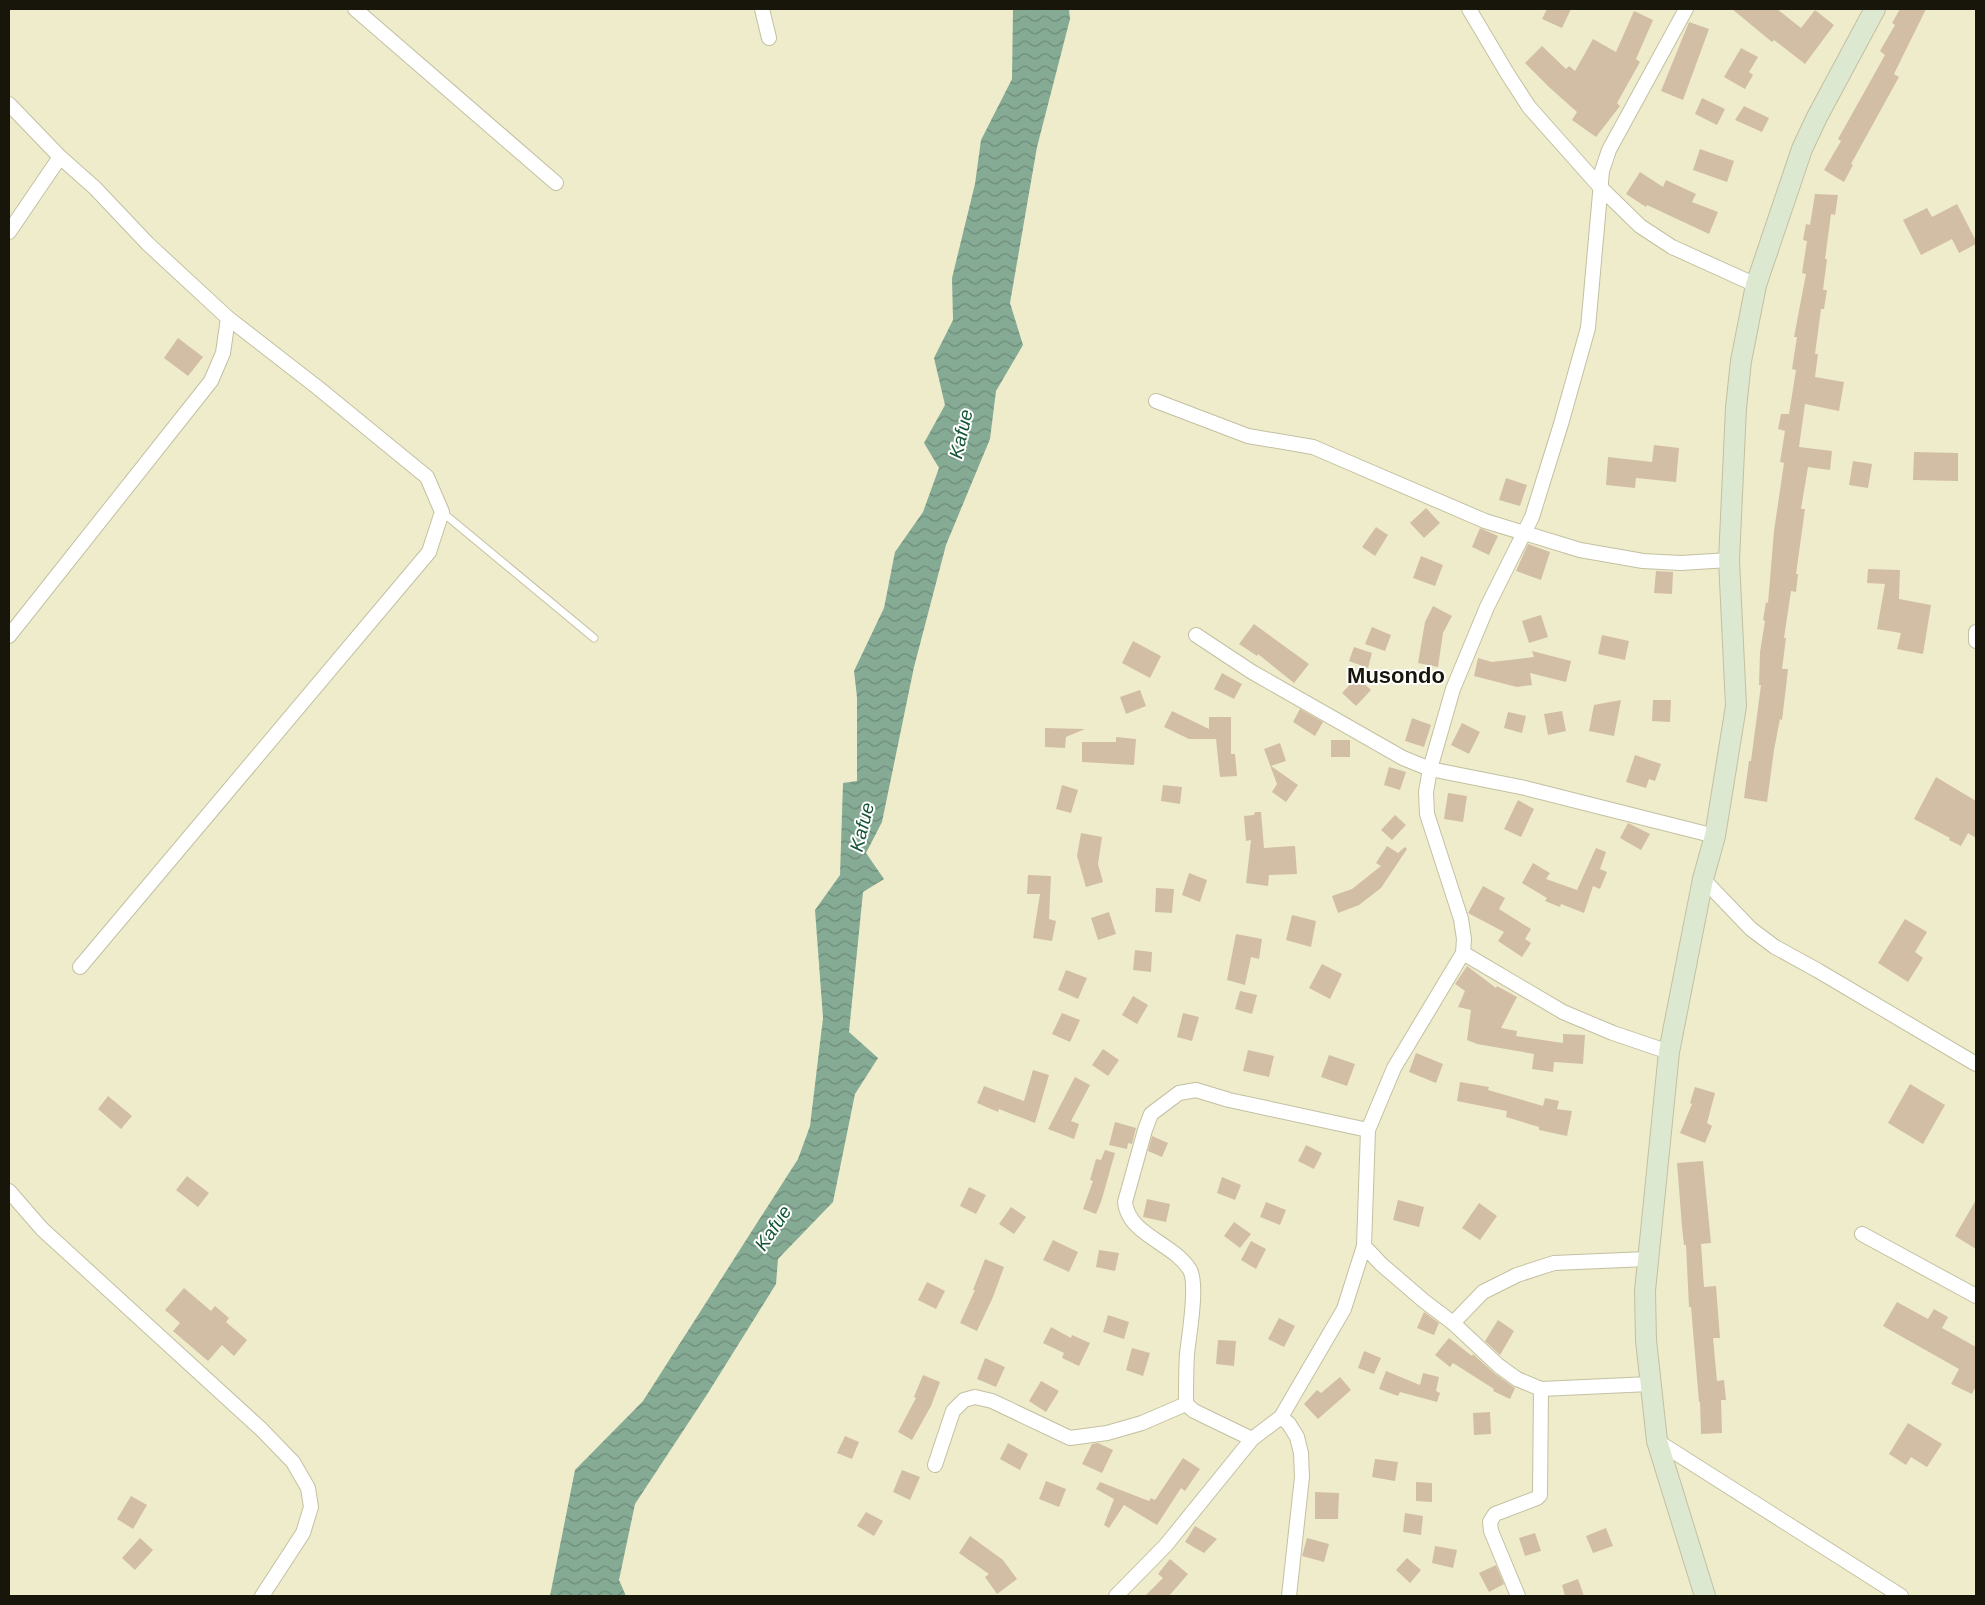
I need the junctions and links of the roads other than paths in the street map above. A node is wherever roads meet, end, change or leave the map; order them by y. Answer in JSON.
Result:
{"nodes":[{"id":1,"x":355,"y":9,"type":"edge"},
{"id":2,"x":762,"y":9,"type":"edge"},
{"id":3,"x":1470,"y":9,"type":"edge"},
{"id":4,"x":1686,"y":9,"type":"edge"},
{"id":5,"x":1875,"y":9,"type":"edge"},
{"id":6,"x":769,"y":38,"type":"dead end"},
{"id":7,"x":9,"y":104,"type":"edge"},
{"id":8,"x":60,"y":157,"type":"junction"},
{"id":9,"x":556,"y":183,"type":"dead end"},
{"id":10,"x":1601,"y":188,"type":"junction"},
{"id":11,"x":9,"y":232,"type":"edge"},
{"id":12,"x":1756,"y":285,"type":"junction"},
{"id":13,"x":228,"y":318,"type":"junction"},
{"id":14,"x":1156,"y":401,"type":"dead end"},
{"id":15,"x":442,"y":512,"type":"junction"},
{"id":16,"x":1524,"y":534,"type":"junction"},
{"id":17,"x":1729,"y":560,"type":"junction"},
{"id":18,"x":1976,"y":632,"type":"edge"},
{"id":19,"x":1196,"y":635,"type":"dead end"},
{"id":20,"x":9,"y":636,"type":"edge"},
{"id":21,"x":594,"y":638,"type":"dead end"},
{"id":22,"x":1976,"y":641,"type":"edge"},
{"id":23,"x":1430,"y":769,"type":"junction"},
{"id":24,"x":1715,"y":836,"type":"junction"},
{"id":25,"x":1703,"y":879,"type":"junction"},
{"id":26,"x":1463,"y":953,"type":"junction"},
{"id":27,"x":80,"y":968,"type":"dead end"},
{"id":28,"x":1669,"y":1052,"type":"junction"},
{"id":29,"x":1976,"y":1064,"type":"edge"},
{"id":30,"x":1368,"y":1130,"type":"junction"},
{"id":31,"x":9,"y":1190,"type":"edge"},
{"id":32,"x":1862,"y":1234,"type":"dead end"},
{"id":33,"x":1364,"y":1246,"type":"junction"},
{"id":34,"x":1648,"y":1259,"type":"junction"},
{"id":35,"x":1976,"y":1296,"type":"edge"},
{"id":36,"x":1453,"y":1323,"type":"junction"},
{"id":37,"x":1650,"y":1384,"type":"junction"},
{"id":38,"x":1541,"y":1388,"type":"junction"},
{"id":39,"x":1186,"y":1404,"type":"junction"},
{"id":40,"x":1281,"y":1417,"type":"junction"},
{"id":41,"x":1252,"y":1439,"type":"junction"},
{"id":42,"x":1657,"y":1442,"type":"junction"},
{"id":43,"x":935,"y":1465,"type":"dead end"},
{"id":44,"x":262,"y":1596,"type":"edge"},
{"id":45,"x":1116,"y":1596,"type":"edge"},
{"id":46,"x":1289,"y":1596,"type":"edge"},
{"id":47,"x":1518,"y":1596,"type":"edge"},
{"id":48,"x":1705,"y":1596,"type":"edge"},
{"id":49,"x":1901,"y":1596,"type":"edge"}],
"edges":[{"from":1,"to":9,"type":"street"},
{"from":2,"to":6,"type":"street"},
{"from":3,"to":10,"type":"street"},
{"from":4,"to":10,"type":"street"},
{"from":5,"to":12,"type":"street"},
{"from":7,"to":8,"type":"street"},
{"from":8,"to":11,"type":"street"},
{"from":8,"to":13,"type":"street"},
{"from":10,"to":12,"type":"street"},
{"from":10,"to":16,"type":"street"},
{"from":12,"to":17,"type":"street"},
{"from":13,"to":15,"type":"street"},
{"from":13,"to":20,"type":"street"},
{"from":14,"to":16,"type":"street"},
{"from":15,"to":21,"type":"lane"},
{"from":15,"to":27,"type":"street"},
{"from":16,"to":17,"type":"street"},
{"from":16,"to":23,"type":"street"},
{"from":17,"to":24,"type":"street"},
{"from":18,"to":22,"type":"street"},
{"from":19,"to":23,"type":"street"},
{"from":23,"to":24,"type":"street"},
{"from":23,"to":26,"type":"street"},
{"from":24,"to":25,"type":"street"},
{"from":25,"to":28,"type":"street"},
{"from":25,"to":29,"type":"street"},
{"from":26,"to":28,"type":"street"},
{"from":26,"to":30,"type":"street"},
{"from":28,"to":34,"type":"street"},
{"from":30,"to":33,"type":"street"},
{"from":30,"to":39,"type":"street"},
{"from":31,"to":44,"type":"street"},
{"from":32,"to":35,"type":"street"},
{"from":33,"to":36,"type":"street"},
{"from":33,"to":40,"type":"street"},
{"from":34,"to":36,"type":"street"},
{"from":34,"to":37,"type":"street"},
{"from":36,"to":38,"type":"street"},
{"from":37,"to":38,"type":"street"},
{"from":37,"to":42,"type":"street"},
{"from":38,"to":47,"type":"street"},
{"from":39,"to":41,"type":"street"},
{"from":39,"to":43,"type":"street"},
{"from":40,"to":41,"type":"street"},
{"from":40,"to":46,"type":"street"},
{"from":41,"to":45,"type":"street"},
{"from":42,"to":48,"type":"street"},
{"from":42,"to":49,"type":"street"}]}
